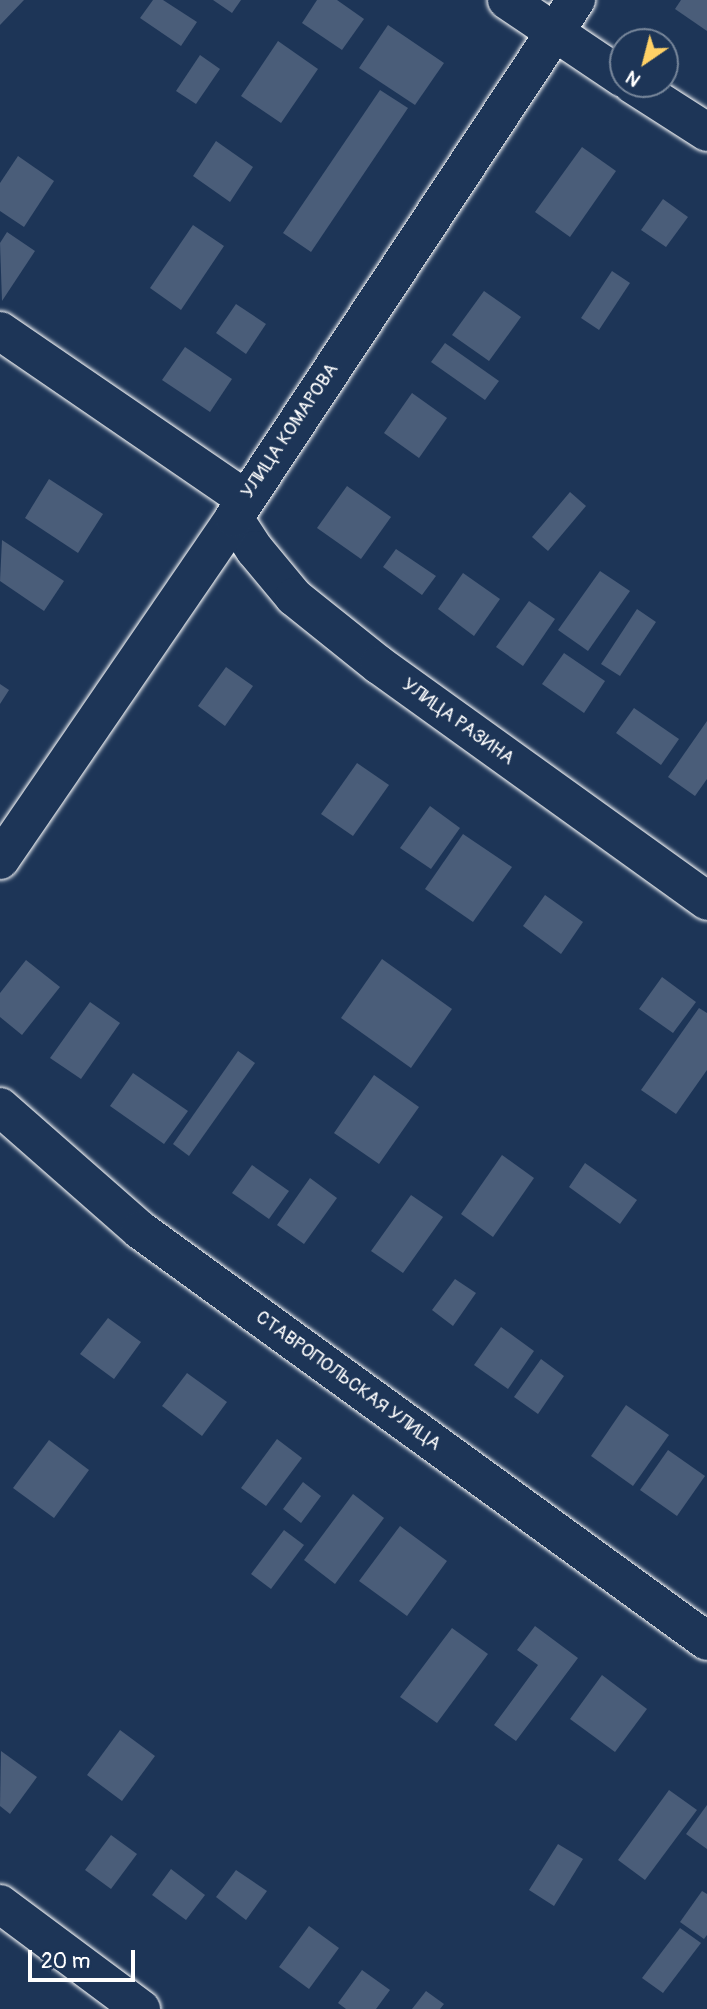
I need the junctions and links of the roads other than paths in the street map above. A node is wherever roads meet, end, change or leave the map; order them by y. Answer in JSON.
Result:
{"nodes":[{"id":1,"x":507,"y":0,"type":"edge"},
{"id":2,"x":576,"y":0,"type":"edge"},
{"id":3,"x":555,"y":33,"type":"junction"},
{"id":4,"x":609,"y":69,"type":"edge"},
{"id":5,"x":654,"y":98,"type":"edge"},
{"id":6,"x":707,"y":132,"type":"edge"},
{"id":7,"x":0,"y":331,"type":"edge"},
{"id":8,"x":239,"y":508,"type":"junction"},
{"id":9,"x":0,"y":860,"type":"edge"},
{"id":10,"x":707,"y":901,"type":"edge"},
{"id":11,"x":0,"y":1107,"type":"edge"},
{"id":12,"x":707,"y":1641,"type":"edge"},
{"id":13,"x":0,"y":1904,"type":"edge"},
{"id":14,"x":141,"y":2009,"type":"edge"}],
"edges":[{"from":1,"to":3,"type":"street"},
{"from":2,"to":3,"type":"street","name":"УЛИЦА КОМАРОВА"},
{"from":3,"to":4,"type":"street"},
{"from":3,"to":8,"type":"street","name":"УЛИЦА КОМАРОВА"},
{"from":5,"to":6,"type":"street"},
{"from":7,"to":8,"type":"street","name":"УЛИЦА РАЗИНА"},
{"from":8,"to":9,"type":"street","name":"УЛИЦА КОМАРОВА"},
{"from":8,"to":10,"type":"street","name":"УЛИЦА РАЗИНА"},
{"from":11,"to":12,"type":"street","name":"СТАВРОПОЛЬСКАЯ УЛИЦА"},
{"from":13,"to":14,"type":"street"}]}
